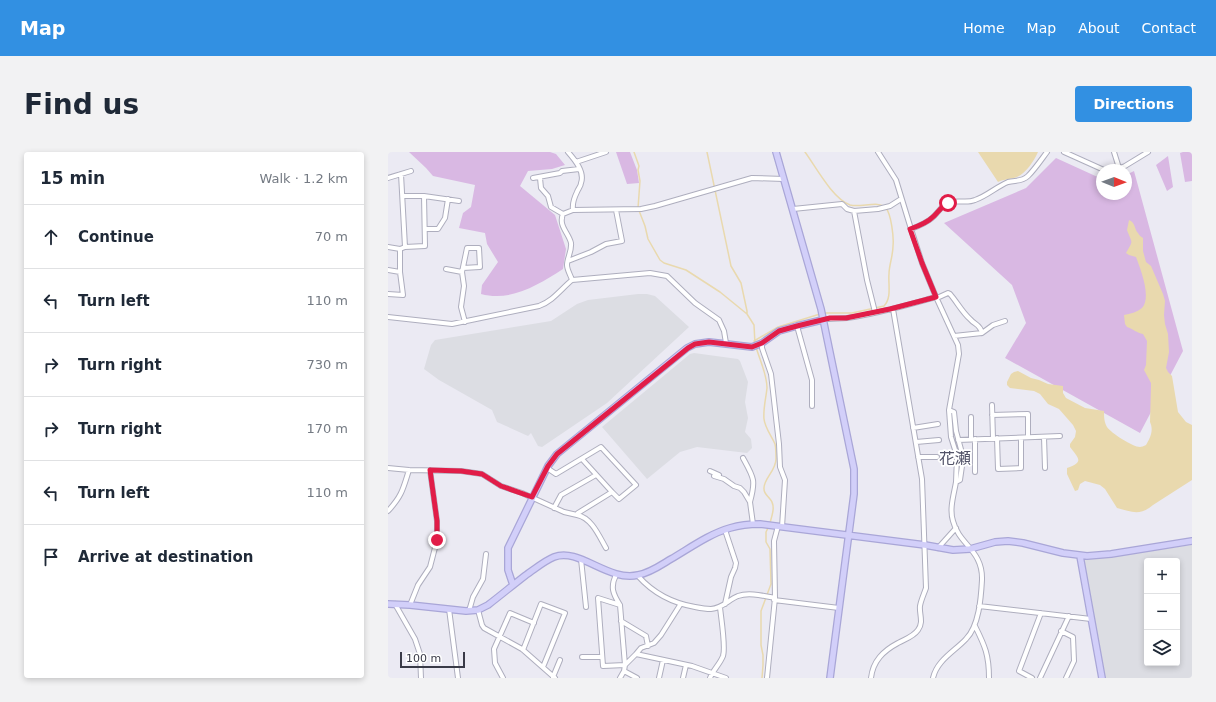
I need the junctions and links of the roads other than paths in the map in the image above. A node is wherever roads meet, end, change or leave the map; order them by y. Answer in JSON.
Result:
{"nodes":[{"id":1,"x":568,"y":152,"type":"edge"},
{"id":2,"x":606,"y":152,"type":"edge"},
{"id":3,"x":776,"y":152,"type":"edge"},
{"id":4,"x":878,"y":152,"type":"edge"},
{"id":5,"x":1047,"y":152,"type":"edge"},
{"id":6,"x":1064,"y":152,"type":"edge"},
{"id":7,"x":1114,"y":152,"type":"edge"},
{"id":8,"x":1147,"y":152,"type":"edge"},
{"id":9,"x":576,"y":162,"type":"junction"},
{"id":10,"x":1116,"y":164,"type":"edge"},
{"id":11,"x":1128,"y":164,"type":"edge"},
{"id":12,"x":1096,"y":166,"type":"edge"},
{"id":13,"x":579,"y":169,"type":"junction"},
{"id":14,"x":411,"y":171,"type":"dead end"},
{"id":15,"x":401,"y":174,"type":"junction"},
{"id":16,"x":388,"y":178,"type":"edge"},
{"id":17,"x":533,"y":178,"type":"dead end"},
{"id":18,"x":540,"y":178,"type":"junction"},
{"id":19,"x":784,"y":179,"type":"junction"},
{"id":20,"x":403,"y":196,"type":"junction"},
{"id":21,"x":424,"y":196,"type":"junction"},
{"id":22,"x":448,"y":199,"type":"junction"},
{"id":23,"x":901,"y":199,"type":"junction"},
{"id":24,"x":459,"y":201,"type":"dead end"},
{"id":25,"x":793,"y":209,"type":"junction"},
{"id":26,"x":573,"y":210,"type":"junction"},
{"id":27,"x":616,"y":210,"type":"junction"},
{"id":28,"x":854,"y":211,"type":"junction"},
{"id":29,"x":563,"y":214,"type":"junction"},
{"id":30,"x":426,"y":229,"type":"junction"},
{"id":31,"x":910,"y":229,"type":"junction"},
{"id":32,"x":388,"y":247,"type":"edge"},
{"id":33,"x":405,"y":247,"type":"junction"},
{"id":34,"x":400,"y":249,"type":"junction"},
{"id":35,"x":568,"y":261,"type":"junction"},
{"id":36,"x":446,"y":269,"type":"dead end"},
{"id":37,"x":388,"y":270,"type":"edge"},
{"id":38,"x":463,"y":270,"type":"junction"},
{"id":39,"x":400,"y":272,"type":"junction"},
{"id":40,"x":572,"y":280,"type":"junction"},
{"id":41,"x":388,"y":294,"type":"edge"},
{"id":42,"x":936,"y":298,"type":"junction"},
{"id":43,"x":893,"y":309,"type":"junction"},
{"id":44,"x":875,"y":312,"type":"junction"},
{"id":45,"x":388,"y":317,"type":"edge"},
{"id":46,"x":822,"y":318,"type":"junction"},
{"id":47,"x":1005,"y":320,"type":"dead end"},
{"id":48,"x":465,"y":322,"type":"junction"},
{"id":49,"x":797,"y":326,"type":"junction"},
{"id":50,"x":982,"y":333,"type":"junction"},
{"id":51,"x":954,"y":336,"type":"junction"},
{"id":52,"x":726,"y":343,"type":"junction"},
{"id":53,"x":757,"y":345,"type":"junction"},
{"id":54,"x":992,"y":405,"type":"dead end"},
{"id":55,"x":812,"y":406,"type":"dead end"},
{"id":56,"x":949,"y":410,"type":"junction"},
{"id":57,"x":992,"y":415,"type":"junction"},
{"id":58,"x":971,"y":417,"type":"dead end"},
{"id":59,"x":938,"y":424,"type":"dead end"},
{"id":60,"x":913,"y":428,"type":"junction"},
{"id":61,"x":1060,"y":436,"type":"dead end"},
{"id":62,"x":1028,"y":437,"type":"junction"},
{"id":63,"x":1044,"y":437,"type":"junction"},
{"id":64,"x":995,"y":438,"type":"junction"},
{"id":65,"x":1021,"y":438,"type":"junction"},
{"id":66,"x":973,"y":439,"type":"junction"},
{"id":67,"x":940,"y":440,"type":"dead end"},
{"id":68,"x":958,"y":440,"type":"junction"},
{"id":69,"x":916,"y":442,"type":"junction"},
{"id":70,"x":918,"y":457,"type":"junction"},
{"id":71,"x":937,"y":457,"type":"dead end"},
{"id":72,"x":743,"y":458,"type":"dead end"},
{"id":73,"x":582,"y":459,"type":"junction"},
{"id":74,"x":388,"y":468,"type":"edge"},
{"id":75,"x":548,"y":468,"type":"junction"},
{"id":76,"x":1045,"y":468,"type":"dead end"},
{"id":77,"x":408,"y":470,"type":"junction"},
{"id":78,"x":430,"y":470,"type":"junction"},
{"id":79,"x":710,"y":471,"type":"dead end"},
{"id":80,"x":975,"y":472,"type":"dead end"},
{"id":81,"x":596,"y":475,"type":"junction"},
{"id":82,"x":714,"y":476,"type":"dead end"},
{"id":83,"x":724,"y":479,"type":"junction"},
{"id":84,"x":956,"y":482,"type":"junction"},
{"id":85,"x":612,"y":492,"type":"junction"},
{"id":86,"x":532,"y":497,"type":"junction"},
{"id":87,"x":750,"y":502,"type":"junction"},
{"id":88,"x":554,"y":508,"type":"junction"},
{"id":89,"x":388,"y":511,"type":"edge"},
{"id":90,"x":577,"y":515,"type":"junction"},
{"id":91,"x":753,"y":524,"type":"junction"},
{"id":92,"x":775,"y":526,"type":"junction"},
{"id":93,"x":956,"y":528,"type":"junction"},
{"id":94,"x":726,"y":530,"type":"junction"},
{"id":95,"x":849,"y":536,"type":"junction"},
{"id":96,"x":1192,"y":541,"type":"edge"},
{"id":97,"x":925,"y":545,"type":"junction"},
{"id":98,"x":606,"y":548,"type":"dead end"},
{"id":99,"x":938,"y":548,"type":"junction"},
{"id":100,"x":970,"y":549,"type":"junction"},
{"id":101,"x":486,"y":554,"type":"dead end"},
{"id":102,"x":1080,"y":556,"type":"junction"},
{"id":103,"x":581,"y":559,"type":"junction"},
{"id":104,"x":616,"y":575,"type":"junction"},
{"id":105,"x":638,"y":576,"type":"junction"},
{"id":106,"x":513,"y":585,"type":"junction"},
{"id":107,"x":774,"y":599,"type":"junction"},
{"id":108,"x":388,"y":604,"type":"edge"},
{"id":109,"x":395,"y":604,"type":"junction"},
{"id":110,"x":725,"y":604,"type":"junction"},
{"id":111,"x":410,"y":605,"type":"junction"},
{"id":112,"x":620,"y":605,"type":"junction"},
{"id":113,"x":680,"y":605,"type":"junction"},
{"id":114,"x":979,"y":606,"type":"junction"},
{"id":115,"x":586,"y":607,"type":"dead end"},
{"id":116,"x":720,"y":607,"type":"junction"},
{"id":117,"x":840,"y":608,"type":"junction"},
{"id":118,"x":449,"y":609,"type":"junction"},
{"id":119,"x":478,"y":610,"type":"junction"},
{"id":120,"x":469,"y":611,"type":"junction"},
{"id":121,"x":1041,"y":613,"type":"junction"},
{"id":122,"x":1069,"y":616,"type":"junction"},
{"id":123,"x":1091,"y":619,"type":"junction"},
{"id":124,"x":621,"y":621,"type":"junction"},
{"id":125,"x":534,"y":623,"type":"junction"},
{"id":126,"x":974,"y":626,"type":"junction"},
{"id":127,"x":1061,"y":631,"type":"junction"},
{"id":128,"x":500,"y":637,"type":"junction"},
{"id":129,"x":648,"y":646,"type":"junction"},
{"id":130,"x":524,"y":650,"type":"junction"},
{"id":131,"x":636,"y":654,"type":"junction"},
{"id":132,"x":582,"y":657,"type":"dead end"},
{"id":133,"x":602,"y":657,"type":"junction"},
{"id":134,"x":560,"y":660,"type":"dead end"},
{"id":135,"x":663,"y":660,"type":"junction"},
{"id":136,"x":625,"y":665,"type":"junction"},
{"id":137,"x":686,"y":665,"type":"junction"},
{"id":138,"x":543,"y":667,"type":"junction"},
{"id":139,"x":624,"y":671,"type":"junction"},
{"id":140,"x":712,"y":673,"type":"junction"},
{"id":141,"x":554,"y":677,"type":"edge"},
{"id":142,"x":421,"y":678,"type":"edge"},
{"id":143,"x":458,"y":678,"type":"edge"},
{"id":144,"x":503,"y":678,"type":"edge"},
{"id":145,"x":620,"y":678,"type":"edge"},
{"id":146,"x":637,"y":678,"type":"edge"},
{"id":147,"x":659,"y":678,"type":"edge"},
{"id":148,"x":683,"y":678,"type":"edge"},
{"id":149,"x":710,"y":678,"type":"edge"},
{"id":150,"x":726,"y":678,"type":"edge"},
{"id":151,"x":767,"y":678,"type":"edge"},
{"id":152,"x":832,"y":678,"type":"edge"},
{"id":153,"x":871,"y":678,"type":"edge"},
{"id":154,"x":933,"y":678,"type":"edge"},
{"id":155,"x":989,"y":678,"type":"edge"},
{"id":156,"x":1032,"y":678,"type":"edge"},
{"id":157,"x":1040,"y":678,"type":"edge"},
{"id":158,"x":1066,"y":678,"type":"edge"},
{"id":159,"x":1102,"y":678,"type":"edge"}],
"edges":[{"from":1,"to":9,"type":"street"},
{"from":2,"to":9,"type":"street"},
{"from":3,"to":19,"type":"street"},
{"from":4,"to":23,"type":"street"},
{"from":5,"to":31,"type":"street"},
{"from":6,"to":12,"type":"street"},
{"from":7,"to":10,"type":"street"},
{"from":8,"to":11,"type":"street"},
{"from":9,"to":13,"type":"street"},
{"from":13,"to":18,"type":"street"},
{"from":13,"to":26,"type":"street"},
{"from":14,"to":15,"type":"street"},
{"from":15,"to":16,"type":"street"},
{"from":15,"to":20,"type":"street"},
{"from":17,"to":18,"type":"street"},
{"from":18,"to":29,"type":"street"},
{"from":19,"to":25,"type":"street"},
{"from":19,"to":27,"type":"street"},
{"from":20,"to":21,"type":"street"},
{"from":20,"to":33,"type":"street"},
{"from":21,"to":22,"type":"street"},
{"from":21,"to":30,"type":"street"},
{"from":22,"to":24,"type":"street"},
{"from":22,"to":30,"type":"street"},
{"from":23,"to":28,"type":"street"},
{"from":23,"to":31,"type":"street"},
{"from":25,"to":28,"type":"street"},
{"from":25,"to":46,"type":"street"},
{"from":26,"to":27,"type":"street"},
{"from":26,"to":29,"type":"street"},
{"from":27,"to":35,"type":"street"},
{"from":28,"to":44,"type":"street"},
{"from":29,"to":35,"type":"street"},
{"from":30,"to":33,"type":"street"},
{"from":31,"to":42,"type":"street"},
{"from":32,"to":34,"type":"street"},
{"from":33,"to":34,"type":"street"},
{"from":34,"to":39,"type":"street"},
{"from":35,"to":40,"type":"street"},
{"from":36,"to":38,"type":"street"},
{"from":37,"to":39,"type":"street"},
{"from":38,"to":38,"type":"street"},
{"from":38,"to":48,"type":"street"},
{"from":39,"to":41,"type":"street"},
{"from":40,"to":48,"type":"street"},
{"from":40,"to":52,"type":"street"},
{"from":42,"to":43,"type":"street"},
{"from":42,"to":50,"type":"street"},
{"from":42,"to":51,"type":"street"},
{"from":43,"to":44,"type":"street"},
{"from":43,"to":60,"type":"street"},
{"from":44,"to":46,"type":"street"},
{"from":45,"to":48,"type":"street"},
{"from":46,"to":49,"type":"street"},
{"from":46,"to":95,"type":"street"},
{"from":47,"to":50,"type":"street"},
{"from":49,"to":53,"type":"street"},
{"from":49,"to":55,"type":"street"},
{"from":50,"to":51,"type":"street"},
{"from":51,"to":56,"type":"street"},
{"from":52,"to":53,"type":"street"},
{"from":52,"to":75,"type":"street"},
{"from":53,"to":92,"type":"street"},
{"from":54,"to":57,"type":"street"},
{"from":56,"to":68,"type":"street"},
{"from":56,"to":84,"type":"street"},
{"from":57,"to":62,"type":"street"},
{"from":57,"to":64,"type":"street"},
{"from":58,"to":66,"type":"street"},
{"from":59,"to":60,"type":"street"},
{"from":60,"to":69,"type":"street"},
{"from":61,"to":63,"type":"street"},
{"from":62,"to":63,"type":"street"},
{"from":62,"to":65,"type":"street"},
{"from":63,"to":76,"type":"street"},
{"from":64,"to":65,"type":"street"},
{"from":64,"to":65,"type":"street"},
{"from":64,"to":66,"type":"street"},
{"from":66,"to":68,"type":"street"},
{"from":66,"to":80,"type":"street"},
{"from":67,"to":69,"type":"street"},
{"from":68,"to":84,"type":"street"},
{"from":69,"to":70,"type":"street"},
{"from":70,"to":71,"type":"street"},
{"from":70,"to":97,"type":"street"},
{"from":72,"to":87,"type":"street"},
{"from":73,"to":75,"type":"street"},
{"from":73,"to":81,"type":"street"},
{"from":73,"to":85,"type":"street"},
{"from":74,"to":77,"type":"street"},
{"from":75,"to":86,"type":"street"},
{"from":77,"to":78,"type":"street"},
{"from":77,"to":89,"type":"street"},
{"from":78,"to":86,"type":"street"},
{"from":78,"to":111,"type":"street"},
{"from":79,"to":83,"type":"street"},
{"from":81,"to":85,"type":"street"},
{"from":81,"to":88,"type":"street"},
{"from":82,"to":83,"type":"street"},
{"from":83,"to":87,"type":"street"},
{"from":84,"to":93,"type":"street"},
{"from":85,"to":90,"type":"street"},
{"from":86,"to":88,"type":"street"},
{"from":86,"to":106,"type":"street"},
{"from":87,"to":91,"type":"street"},
{"from":88,"to":90,"type":"street"},
{"from":90,"to":98,"type":"street"},
{"from":91,"to":92,"type":"street"},
{"from":91,"to":94,"type":"street"},
{"from":92,"to":95,"type":"street"},
{"from":92,"to":107,"type":"street"},
{"from":93,"to":99,"type":"street"},
{"from":93,"to":100,"type":"street"},
{"from":94,"to":105,"type":"street"},
{"from":94,"to":110,"type":"street"},
{"from":95,"to":97,"type":"street"},
{"from":95,"to":117,"type":"street"},
{"from":96,"to":102,"type":"street"},
{"from":97,"to":99,"type":"street"},
{"from":97,"to":153,"type":"street"},
{"from":99,"to":100,"type":"street"},
{"from":100,"to":102,"type":"street"},
{"from":100,"to":114,"type":"street"},
{"from":101,"to":120,"type":"street"},
{"from":102,"to":123,"type":"street"},
{"from":103,"to":104,"type":"street"},
{"from":103,"to":106,"type":"street"},
{"from":103,"to":115,"type":"street"},
{"from":104,"to":105,"type":"street"},
{"from":104,"to":112,"type":"street"},
{"from":105,"to":113,"type":"street"},
{"from":106,"to":119,"type":"street"},
{"from":107,"to":110,"type":"street"},
{"from":107,"to":117,"type":"street"},
{"from":107,"to":151,"type":"street"},
{"from":108,"to":109,"type":"street"},
{"from":109,"to":111,"type":"street"},
{"from":109,"to":142,"type":"street"},
{"from":110,"to":116,"type":"street"},
{"from":111,"to":118,"type":"street"},
{"from":112,"to":124,"type":"street"},
{"from":112,"to":133,"type":"street"},
{"from":113,"to":116,"type":"street"},
{"from":113,"to":129,"type":"street"},
{"from":114,"to":121,"type":"street"},
{"from":114,"to":126,"type":"street"},
{"from":116,"to":140,"type":"street"},
{"from":117,"to":152,"type":"street"},
{"from":118,"to":120,"type":"street"},
{"from":118,"to":143,"type":"street"},
{"from":119,"to":120,"type":"street"},
{"from":119,"to":128,"type":"street"},
{"from":121,"to":122,"type":"street"},
{"from":121,"to":156,"type":"street"},
{"from":122,"to":123,"type":"street"},
{"from":122,"to":127,"type":"street"},
{"from":123,"to":159,"type":"street"},
{"from":124,"to":129,"type":"street"},
{"from":124,"to":136,"type":"street"},
{"from":125,"to":128,"type":"street"},
{"from":125,"to":130,"type":"street"},
{"from":125,"to":138,"type":"street"},
{"from":126,"to":154,"type":"street"},
{"from":126,"to":155,"type":"street"},
{"from":127,"to":157,"type":"street"},
{"from":127,"to":158,"type":"street"},
{"from":128,"to":130,"type":"street"},
{"from":128,"to":144,"type":"street"},
{"from":129,"to":131,"type":"street"},
{"from":130,"to":138,"type":"street"},
{"from":131,"to":135,"type":"street"},
{"from":131,"to":136,"type":"street"},
{"from":132,"to":133,"type":"street"},
{"from":133,"to":136,"type":"street"},
{"from":134,"to":141,"type":"street"},
{"from":135,"to":137,"type":"street"},
{"from":135,"to":147,"type":"street"},
{"from":136,"to":139,"type":"street"},
{"from":137,"to":140,"type":"street"},
{"from":137,"to":148,"type":"street"},
{"from":138,"to":141,"type":"street"},
{"from":139,"to":145,"type":"street"},
{"from":139,"to":146,"type":"street"},
{"from":140,"to":149,"type":"street"},
{"from":140,"to":150,"type":"street"}]}
